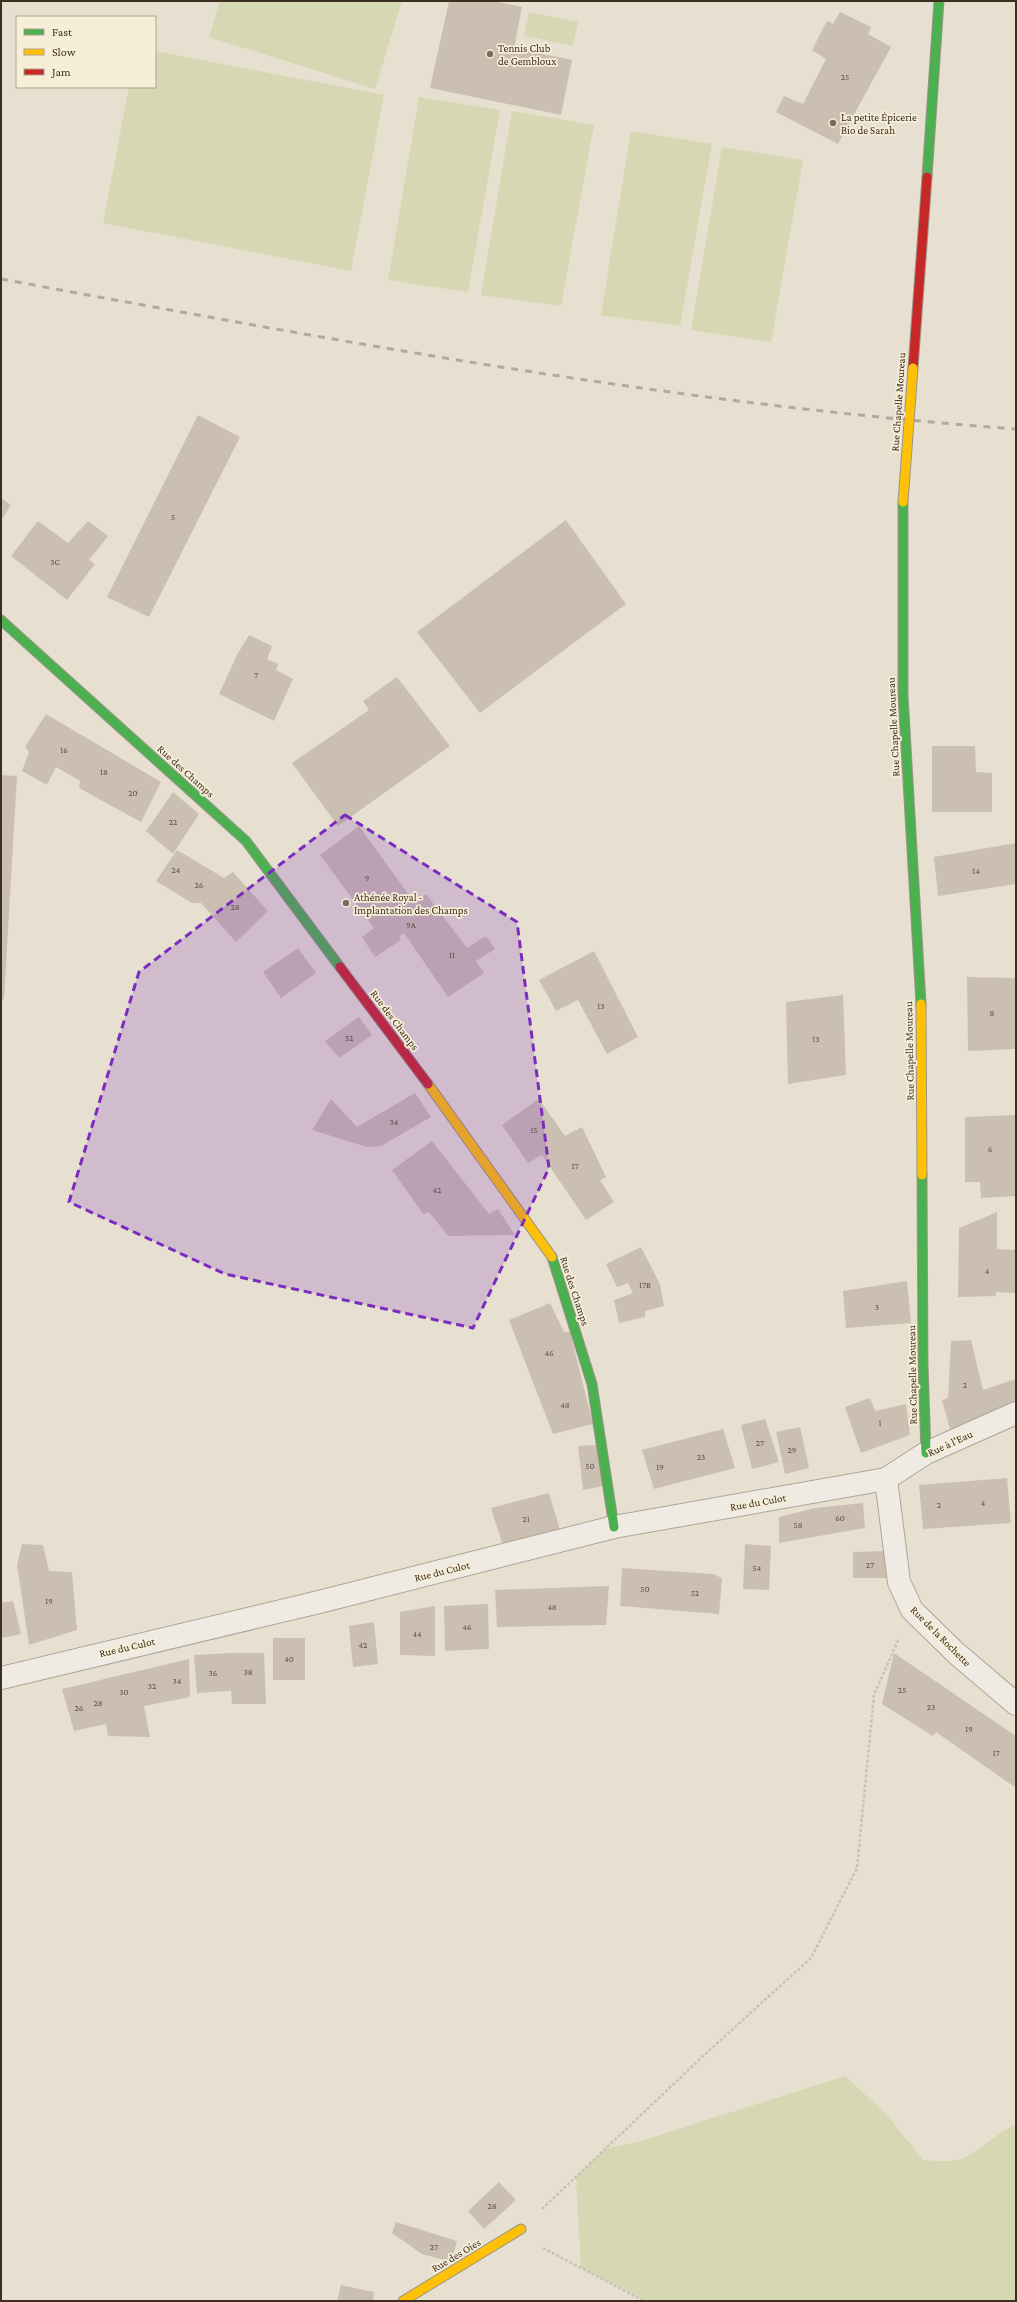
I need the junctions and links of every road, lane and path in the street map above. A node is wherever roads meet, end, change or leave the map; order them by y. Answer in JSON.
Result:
{"nodes":[{"id":1,"x":939,"y":1,"type":"edge"},
{"id":2,"x":1,"y":620,"type":"edge"},
{"id":3,"x":1016,"y":1413,"type":"edge"},
{"id":4,"x":926,"y":1454,"type":"junction"},
{"id":5,"x":886,"y":1479,"type":"junction"},
{"id":6,"x":614,"y":1527,"type":"junction"},
{"id":7,"x":912,"y":1610,"type":"junction"},
{"id":8,"x":1,"y":1678,"type":"edge"},
{"id":9,"x":1016,"y":1704,"type":"edge"},
{"id":10,"x":518,"y":2231,"type":"junction"},
{"id":11,"x":403,"y":2301,"type":"edge"},
{"id":12,"x":644,"y":2301,"type":"edge"}],
"edges":[{"from":1,"to":4,"type":"street","name":"Rue Chapelle Moureau","bridge":true},
{"from":2,"to":6,"type":"street","name":"Rue des Champs"},
{"from":3,"to":4,"type":"street","name":"Rue à l'Eau"},
{"from":4,"to":5,"type":"street","name":"Rue à l'Eau"},
{"from":5,"to":6,"type":"street","name":"Rue du Culot"},
{"from":5,"to":7,"type":"street","name":"Rue de la Rochette"},
{"from":6,"to":8,"type":"street","name":"Rue du Culot"},
{"from":7,"to":9,"type":"street","name":"Rue de la Rochette"},
{"from":7,"to":10,"type":"path"},
{"from":10,"to":11,"type":"street","name":"Rue des Oies"},
{"from":10,"to":12,"type":"path"}]}
